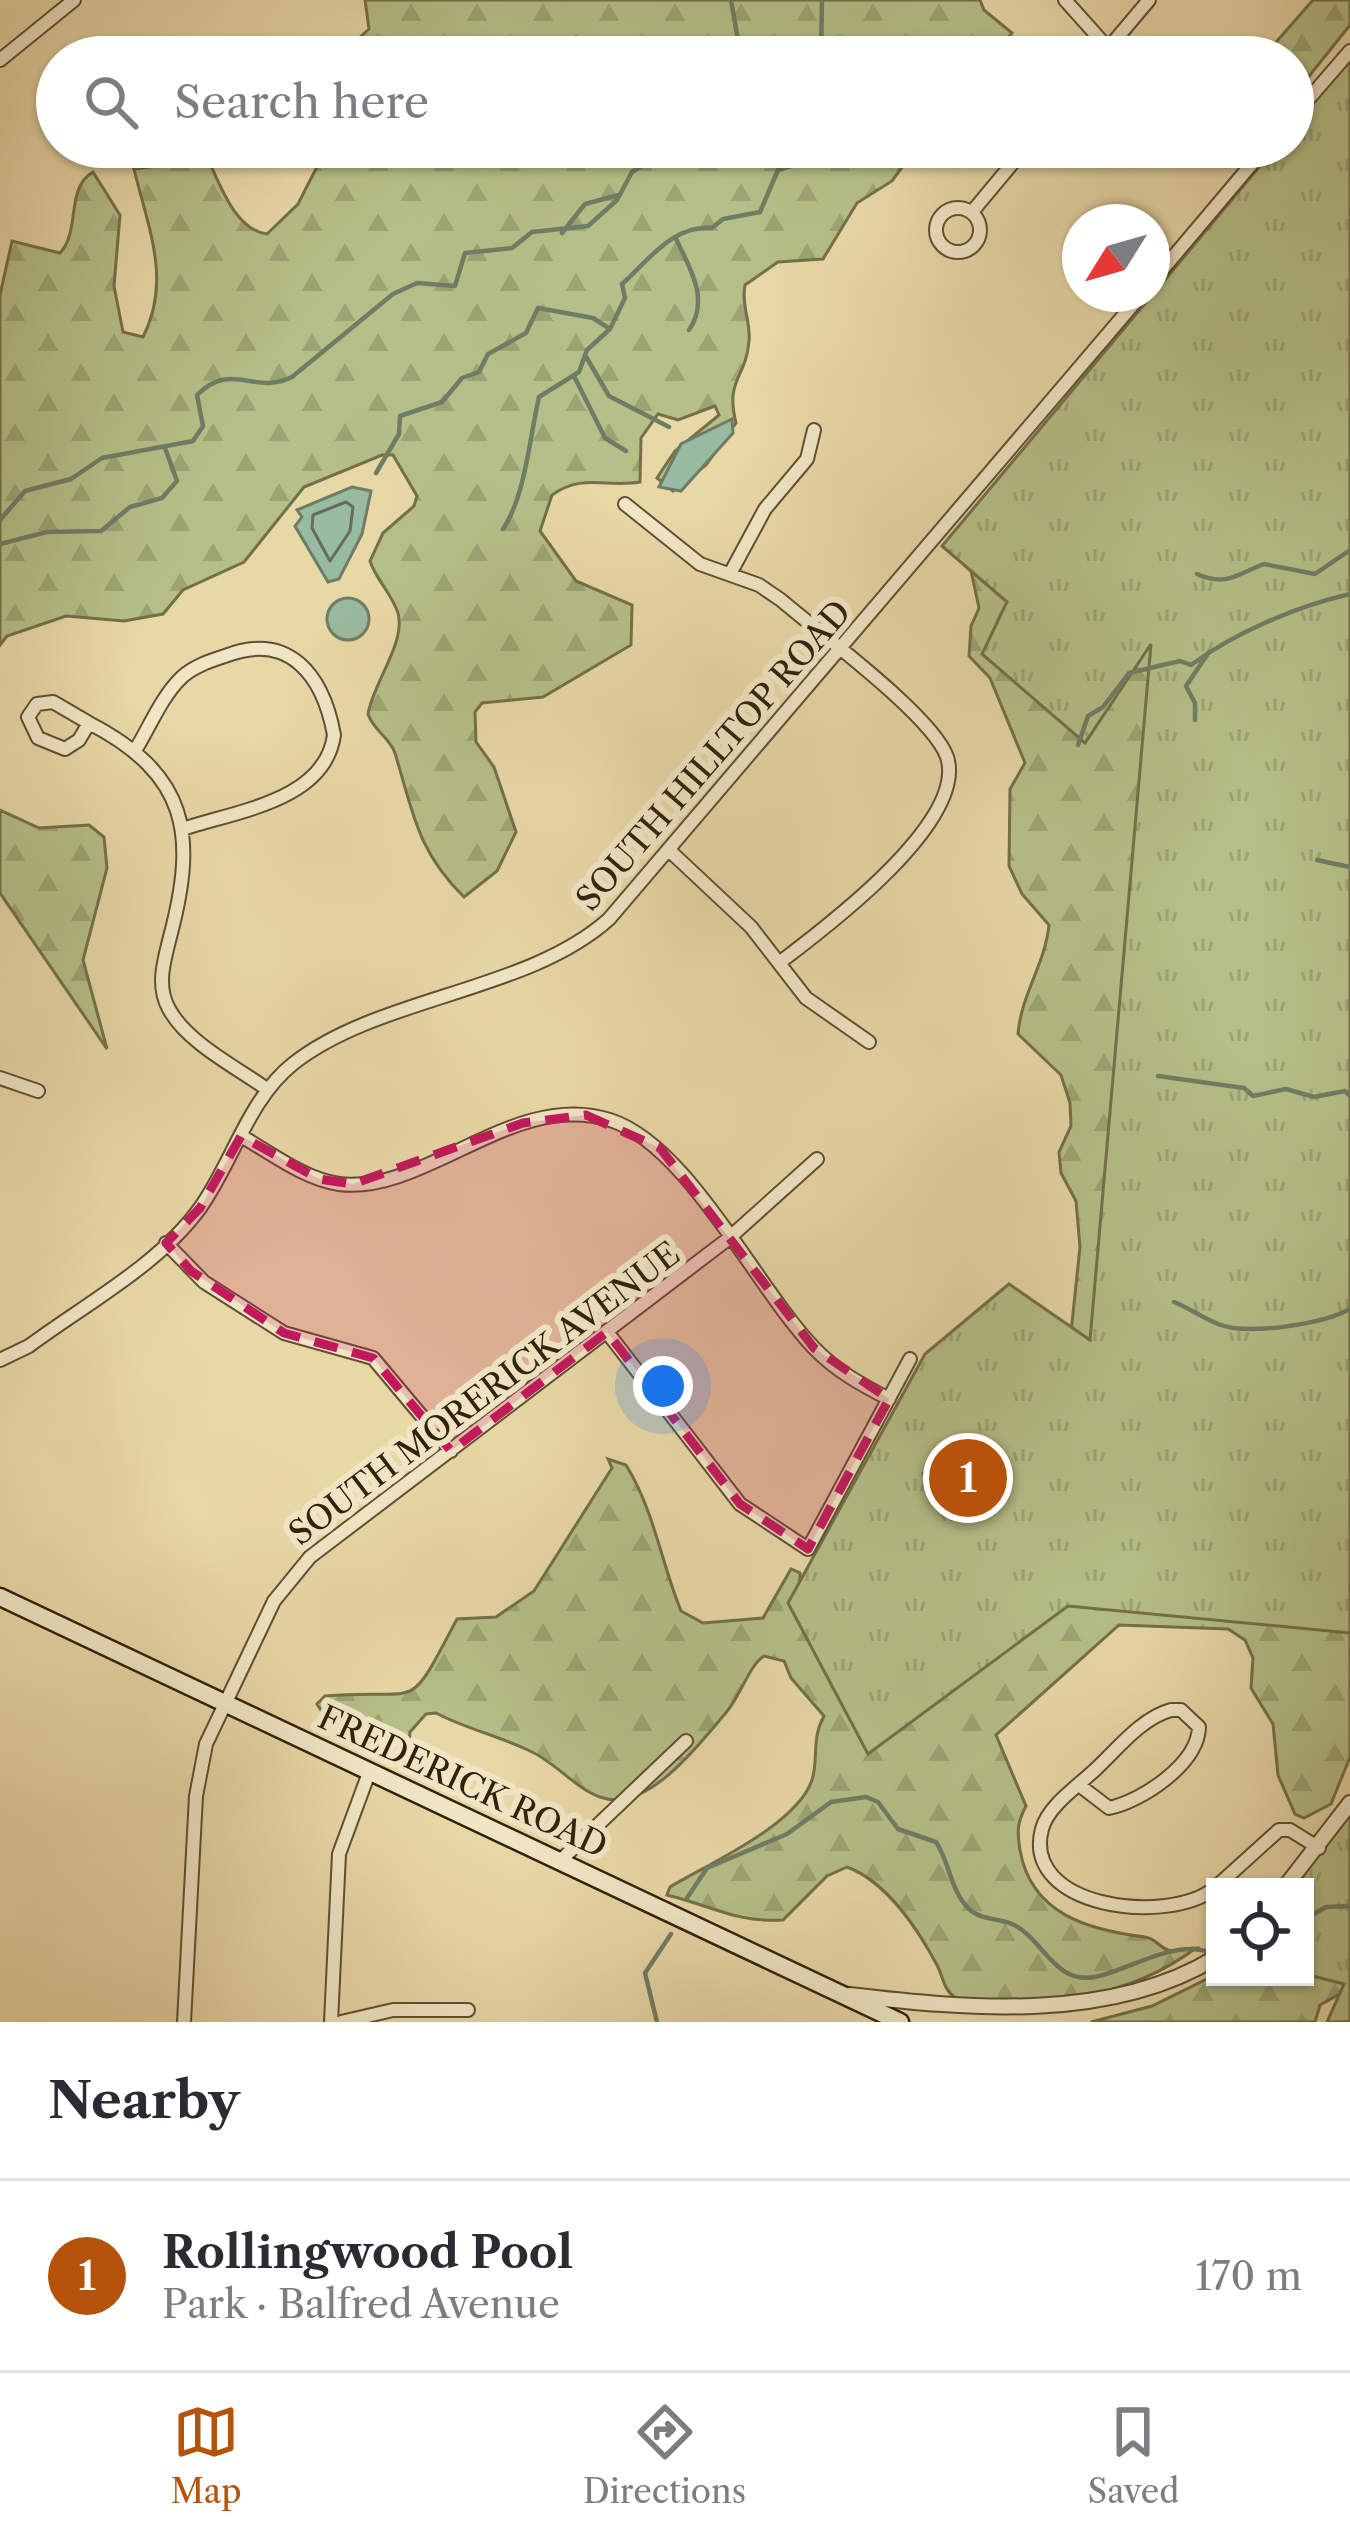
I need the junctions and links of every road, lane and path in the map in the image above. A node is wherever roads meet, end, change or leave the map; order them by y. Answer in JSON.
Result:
{"nodes":[{"id":1,"x":74,"y":0,"type":"edge"},
{"id":2,"x":1065,"y":0,"type":"edge"},
{"id":3,"x":1149,"y":0,"type":"edge"},
{"id":4,"x":1093,"y":36,"type":"edge"},
{"id":5,"x":1122,"y":36,"type":"edge"},
{"id":6,"x":1350,"y":51,"type":"edge"},
{"id":7,"x":0,"y":60,"type":"edge"},
{"id":8,"x":1314,"y":93,"type":"edge"},
{"id":9,"x":1008,"y":168,"type":"edge"},
{"id":10,"x":1248,"y":168,"type":"edge"},
{"id":11,"x":971,"y":212,"type":"dead end"},
{"id":12,"x":1170,"y":261,"type":"edge"},
{"id":13,"x":1127,"y":312,"type":"edge"},
{"id":14,"x":814,"y":430,"type":"dead end"},
{"id":15,"x":625,"y":505,"type":"dead end"},
{"id":16,"x":731,"y":572,"type":"junction"},
{"id":17,"x":841,"y":652,"type":"junction"},
{"id":18,"x":89,"y":724,"type":"junction"},
{"id":19,"x":136,"y":749,"type":"junction"},
{"id":20,"x":183,"y":829,"type":"junction"},
{"id":21,"x":671,"y":852,"type":"junction"},
{"id":22,"x":779,"y":963,"type":"junction"},
{"id":23,"x":869,"y":1042,"type":"dead end"},
{"id":24,"x":0,"y":1078,"type":"edge"},
{"id":25,"x":268,"y":1090,"type":"junction"},
{"id":26,"x":38,"y":1091,"type":"dead end"},
{"id":27,"x":242,"y":1136,"type":"junction"},
{"id":28,"x":817,"y":1159,"type":"dead end"},
{"id":29,"x":728,"y":1239,"type":"junction"},
{"id":30,"x":166,"y":1243,"type":"junction"},
{"id":31,"x":607,"y":1332,"type":"junction"},
{"id":32,"x":910,"y":1359,"type":"dead end"},
{"id":33,"x":0,"y":1360,"type":"edge"},
{"id":34,"x":889,"y":1400,"type":"junction"},
{"id":35,"x":452,"y":1450,"type":"junction"},
{"id":36,"x":0,"y":1597,"type":"edge"},
{"id":37,"x":224,"y":1701,"type":"junction"},
{"id":38,"x":686,"y":1741,"type":"dead end"},
{"id":39,"x":370,"y":1770,"type":"junction"},
{"id":40,"x":1079,"y":1785,"type":"junction"},
{"id":41,"x":1350,"y":1803,"type":"edge"},
{"id":42,"x":1319,"y":1848,"type":"junction"},
{"id":43,"x":561,"y":1859,"type":"junction"},
{"id":44,"x":1226,"y":1878,"type":"edge"},
{"id":45,"x":1294,"y":1878,"type":"edge"},
{"id":46,"x":1206,"y":1893,"type":"edge"},
{"id":47,"x":1206,"y":1963,"type":"edge"},
{"id":48,"x":838,"y":1993,"type":"junction"},
{"id":49,"x":468,"y":2010,"type":"dead end"},
{"id":50,"x":184,"y":2022,"type":"edge"},
{"id":51,"x":331,"y":2022,"type":"edge"},
{"id":52,"x":340,"y":2022,"type":"edge"},
{"id":53,"x":900,"y":2022,"type":"edge"}],
"edges":[{"from":1,"to":7,"type":"street"},
{"from":2,"to":4,"type":"street"},
{"from":3,"to":5,"type":"street"},
{"from":6,"to":8,"type":"street"},
{"from":9,"to":11,"type":"street"},
{"from":10,"to":12,"type":"street"},
{"from":13,"to":17,"type":"street","name":"SOUTH HILLTOP ROAD"},
{"from":14,"to":16,"type":"street"},
{"from":15,"to":16,"type":"street"},
{"from":16,"to":17,"type":"street"},
{"from":17,"to":21,"type":"street","name":"SOUTH HILLTOP ROAD"},
{"from":17,"to":22,"type":"street"},
{"from":18,"to":18,"type":"street"},
{"from":18,"to":19,"type":"street"},
{"from":19,"to":20,"type":"street"},
{"from":19,"to":20,"type":"street"},
{"from":20,"to":25,"type":"street"},
{"from":21,"to":22,"type":"street"},
{"from":21,"to":25,"type":"street","name":"SOUTH HILLTOP ROAD"},
{"from":22,"to":23,"type":"street"},
{"from":24,"to":26,"type":"street"},
{"from":25,"to":27,"type":"street","name":"SOUTH HILLTOP ROAD"},
{"from":27,"to":29,"type":"street"},
{"from":27,"to":30,"type":"street","name":"SOUTH HILLTOP ROAD"},
{"from":28,"to":29,"type":"street","name":"SOUTH MORERICK AVENUE"},
{"from":29,"to":31,"type":"street","name":"SOUTH MORERICK AVENUE"},
{"from":29,"to":34,"type":"street"},
{"from":30,"to":33,"type":"street","name":"SOUTH HILLTOP ROAD"},
{"from":30,"to":35,"type":"street"},
{"from":31,"to":34,"type":"street"},
{"from":31,"to":35,"type":"street","name":"SOUTH MORERICK AVENUE"},
{"from":32,"to":34,"type":"street"},
{"from":35,"to":37,"type":"street","name":"SOUTH MORERICK AVENUE"},
{"from":36,"to":37,"type":"main road","name":"FREDERICK ROAD"},
{"from":37,"to":39,"type":"main road","name":"FREDERICK ROAD"},
{"from":37,"to":50,"type":"street","name":"SOUTH MORERICK AVENUE"},
{"from":38,"to":43,"type":"street"},
{"from":39,"to":43,"type":"main road","name":"FREDERICK ROAD"},
{"from":39,"to":51,"type":"street"},
{"from":40,"to":40,"type":"street"},
{"from":40,"to":46,"type":"street"},
{"from":41,"to":42,"type":"street"},
{"from":42,"to":44,"type":"street"},
{"from":42,"to":45,"type":"street"},
{"from":43,"to":48,"type":"main road","name":"FREDERICK ROAD"},
{"from":47,"to":48,"type":"street"},
{"from":48,"to":53,"type":"main road","name":"FREDERICK ROAD"},
{"from":49,"to":52,"type":"street"}]}
